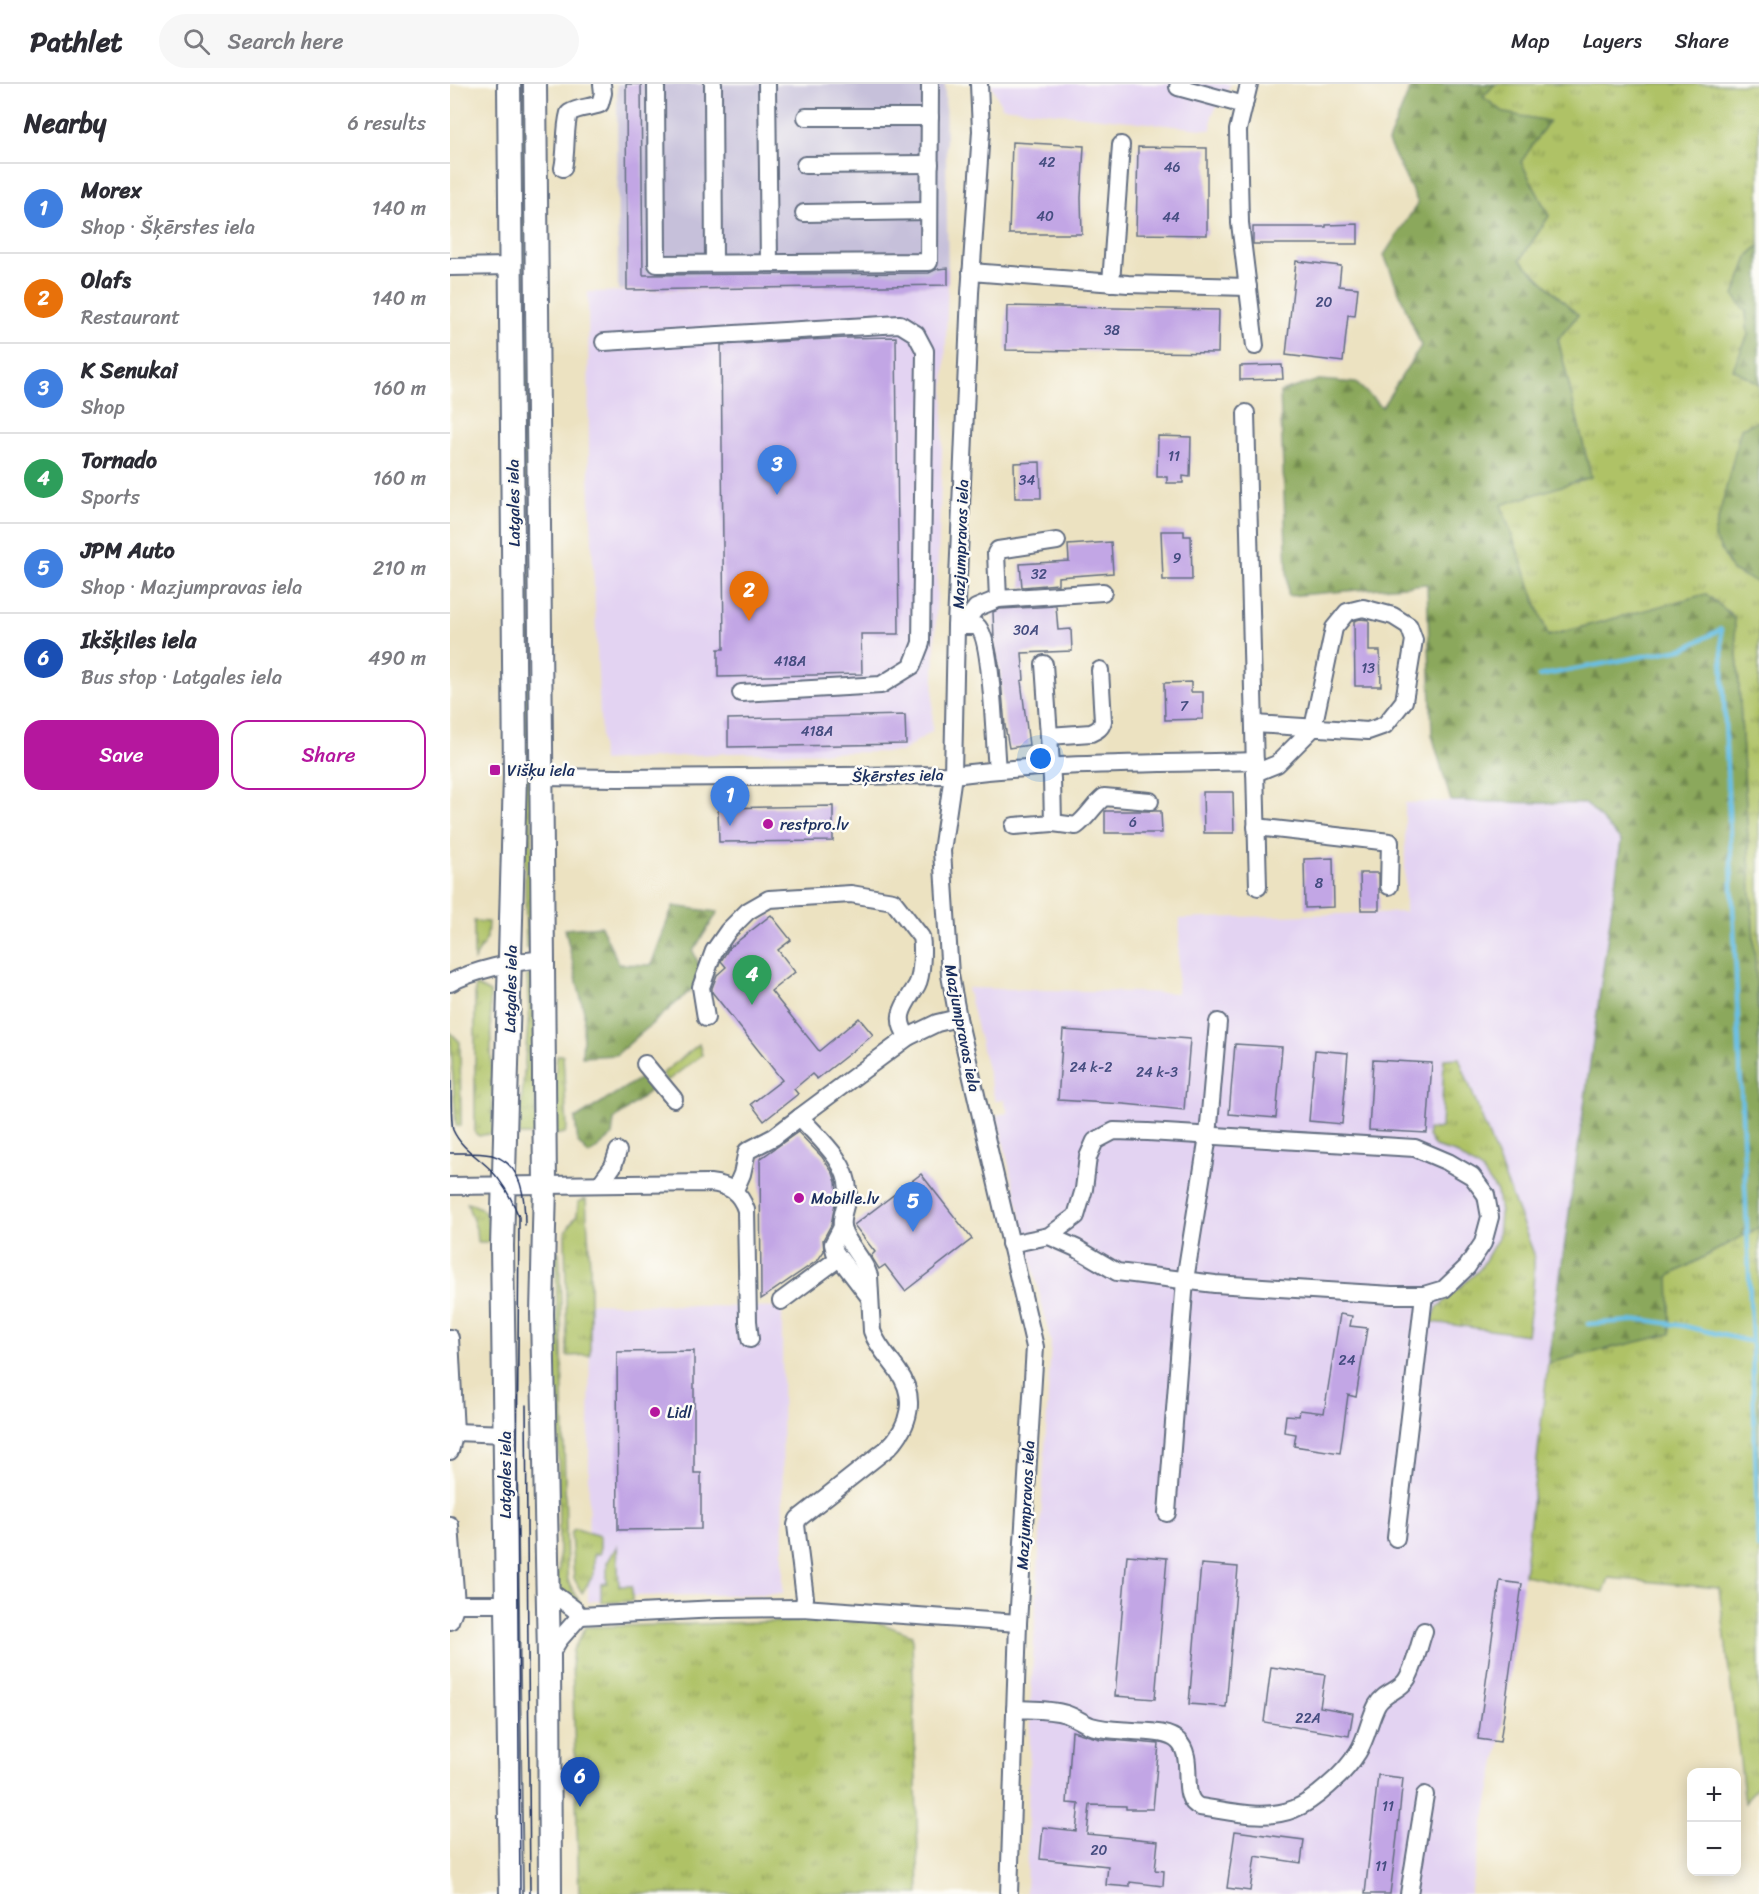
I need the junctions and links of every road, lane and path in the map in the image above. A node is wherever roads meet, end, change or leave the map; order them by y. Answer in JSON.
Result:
{"nodes":[{"id":1,"x":509,"y":84,"type":"edge"},
{"id":2,"x":535,"y":84,"type":"edge"},
{"id":3,"x":602,"y":84,"type":"edge"},
{"id":4,"x":656,"y":84,"type":"edge"},
{"id":5,"x":712,"y":84,"type":"edge"},
{"id":6,"x":767,"y":84,"type":"edge"},
{"id":7,"x":930,"y":84,"type":"edge"},
{"id":8,"x":980,"y":84,"type":"edge"},
{"id":9,"x":1249,"y":84,"type":"edge"},
{"id":10,"x":1178,"y":87,"type":"dead end"},
{"id":11,"x":1244,"y":105,"type":"junction"},
{"id":12,"x":806,"y":117,"type":"dead end"},
{"id":13,"x":930,"y":117,"type":"junction"},
{"id":14,"x":1121,"y":146,"type":"dead end"},
{"id":15,"x":805,"y":165,"type":"dead end"},
{"id":16,"x":930,"y":165,"type":"junction"},
{"id":17,"x":563,"y":168,"type":"dead end"},
{"id":18,"x":929,"y":211,"type":"junction"},
{"id":19,"x":804,"y":213,"type":"dead end"},
{"id":20,"x":714,"y":263,"type":"junction"},
{"id":21,"x":769,"y":263,"type":"junction"},
{"id":22,"x":510,"y":266,"type":"junction"},
{"id":23,"x":450,"y":267,"type":"edge"},
{"id":24,"x":971,"y":272,"type":"junction"},
{"id":25,"x":1111,"y":283,"type":"junction"},
{"id":26,"x":1248,"y":287,"type":"junction"},
{"id":27,"x":604,"y":342,"type":"dead end"},
{"id":28,"x":1255,"y":346,"type":"dead end"},
{"id":29,"x":1246,"y":413,"type":"dead end"},
{"id":30,"x":1057,"y":541,"type":"dead end"},
{"id":31,"x":1103,"y":592,"type":"dead end"},
{"id":32,"x":998,"y":599,"type":"junction"},
{"id":33,"x":959,"y":626,"type":"junction"},
{"id":34,"x":1044,"y":664,"type":"dead end"},
{"id":35,"x":1100,"y":670,"type":"dead end"},
{"id":36,"x":741,"y":693,"type":"dead end"},
{"id":37,"x":1254,"y":724,"type":"junction"},
{"id":38,"x":1312,"y":728,"type":"junction"},
{"id":39,"x":1049,"y":736,"type":"junction"},
{"id":40,"x":1051,"y":766,"type":"junction"},
{"id":41,"x":1255,"y":767,"type":"junction"},
{"id":42,"x":997,"y":769,"type":"junction"},
{"id":43,"x":953,"y":775,"type":"junction"},
{"id":44,"x":540,"y":777,"type":"junction"},
{"id":45,"x":1149,"y":801,"type":"dead end"},
{"id":46,"x":1053,"y":823,"type":"junction"},
{"id":47,"x":1014,"y":826,"type":"dead end"},
{"id":48,"x":1256,"y":827,"type":"junction"},
{"id":49,"x":1389,"y":886,"type":"dead end"},
{"id":50,"x":1258,"y":887,"type":"dead end"},
{"id":51,"x":542,"y":960,"type":"junction"},
{"id":52,"x":510,"y":964,"type":"junction"},
{"id":53,"x":450,"y":983,"type":"edge"},
{"id":54,"x":706,"y":1018,"type":"dead end"},
{"id":55,"x":958,"y":1018,"type":"junction"},
{"id":56,"x":1218,"y":1022,"type":"dead end"},
{"id":57,"x":908,"y":1037,"type":"junction"},
{"id":58,"x":645,"y":1064,"type":"dead end"},
{"id":59,"x":674,"y":1100,"type":"dead end"},
{"id":60,"x":800,"y":1117,"type":"junction"},
{"id":61,"x":1208,"y":1136,"type":"junction"},
{"id":62,"x":618,"y":1151,"type":"dead end"},
{"id":63,"x":600,"y":1184,"type":"junction"},
{"id":64,"x":545,"y":1185,"type":"junction"},
{"id":65,"x":450,"y":1186,"type":"edge"},
{"id":66,"x":504,"y":1186,"type":"junction"},
{"id":67,"x":735,"y":1190,"type":"junction"},
{"id":68,"x":842,"y":1227,"type":"junction"},
{"id":69,"x":1049,"y":1236,"type":"junction"},
{"id":70,"x":1010,"y":1244,"type":"junction"},
{"id":71,"x":839,"y":1258,"type":"junction"},
{"id":72,"x":1185,"y":1280,"type":"junction"},
{"id":73,"x":1424,"y":1295,"type":"junction"},
{"id":74,"x":870,"y":1298,"type":"junction"},
{"id":75,"x":781,"y":1302,"type":"dead end"},
{"id":76,"x":450,"y":1338,"type":"edge"},
{"id":77,"x":750,"y":1339,"type":"dead end"},
{"id":78,"x":453,"y":1422,"type":"edge"},
{"id":79,"x":505,"y":1434,"type":"junction"},
{"id":80,"x":450,"y":1451,"type":"edge"},
{"id":81,"x":1167,"y":1513,"type":"dead end"},
{"id":82,"x":450,"y":1525,"type":"edge"},
{"id":83,"x":1396,"y":1538,"type":"dead end"},
{"id":84,"x":547,"y":1589,"type":"junction"},
{"id":85,"x":456,"y":1604,"type":"junction"},
{"id":86,"x":506,"y":1604,"type":"junction"},
{"id":87,"x":803,"y":1608,"type":"junction"},
{"id":88,"x":580,"y":1616,"type":"junction"},
{"id":89,"x":450,"y":1621,"type":"edge"},
{"id":90,"x":1018,"y":1623,"type":"junction"},
{"id":91,"x":1424,"y":1631,"type":"dead end"},
{"id":92,"x":549,"y":1656,"type":"junction"},
{"id":93,"x":1015,"y":1709,"type":"junction"},
{"id":94,"x":1425,"y":1796,"type":"dead end"},
{"id":95,"x":511,"y":1894,"type":"edge"},
{"id":96,"x":550,"y":1894,"type":"edge"},
{"id":97,"x":1009,"y":1894,"type":"edge"},
{"id":98,"x":1408,"y":1894,"type":"edge"}],
"edges":[{"from":1,"to":22,"type":"highway","name":"Latgales iela"},
{"from":2,"to":44,"type":"highway","name":"Latgales iela"},
{"from":3,"to":17,"type":"street"},
{"from":4,"to":20,"type":"street"},
{"from":5,"to":20,"type":"street"},
{"from":6,"to":21,"type":"street"},
{"from":7,"to":13,"type":"street"},
{"from":8,"to":24,"type":"street","name":"Mazjumpravas iela"},
{"from":9,"to":11,"type":"street"},
{"from":10,"to":11,"type":"street"},
{"from":11,"to":26,"type":"street"},
{"from":12,"to":13,"type":"street"},
{"from":13,"to":16,"type":"street"},
{"from":14,"to":25,"type":"street"},
{"from":15,"to":16,"type":"street"},
{"from":16,"to":18,"type":"street"},
{"from":18,"to":19,"type":"street"},
{"from":18,"to":21,"type":"street"},
{"from":20,"to":21,"type":"street"},
{"from":22,"to":23,"type":"street"},
{"from":22,"to":52,"type":"highway","name":"Latgales iela"},
{"from":24,"to":25,"type":"street"},
{"from":24,"to":33,"type":"street","name":"Mazjumpravas iela"},
{"from":25,"to":26,"type":"street"},
{"from":26,"to":28,"type":"street"},
{"from":27,"to":36,"type":"street"},
{"from":29,"to":37,"type":"street"},
{"from":30,"to":32,"type":"street"},
{"from":31,"to":32,"type":"street"},
{"from":32,"to":33,"type":"street"},
{"from":33,"to":42,"type":"street"},
{"from":33,"to":43,"type":"street","name":"Mazjumpravas iela"},
{"from":34,"to":39,"type":"street"},
{"from":35,"to":39,"type":"street"},
{"from":37,"to":38,"type":"street"},
{"from":37,"to":41,"type":"street"},
{"from":38,"to":38,"type":"street"},
{"from":38,"to":41,"type":"street"},
{"from":39,"to":40,"type":"street"},
{"from":40,"to":41,"type":"street","name":"Šķērstes iela"},
{"from":40,"to":42,"type":"street","name":"Šķērstes iela"},
{"from":40,"to":46,"type":"street"},
{"from":41,"to":48,"type":"street"},
{"from":42,"to":43,"type":"street","name":"Šķērstes iela"},
{"from":43,"to":44,"type":"street","name":"Šķērstes iela"},
{"from":43,"to":55,"type":"street","name":"Mazjumpravas iela"},
{"from":44,"to":51,"type":"highway","name":"Latgales iela"},
{"from":45,"to":46,"type":"street"},
{"from":46,"to":47,"type":"street"},
{"from":48,"to":49,"type":"street"},
{"from":48,"to":50,"type":"street"},
{"from":51,"to":52,"type":"street"},
{"from":51,"to":64,"type":"highway","name":"Latgales iela"},
{"from":52,"to":53,"type":"street"},
{"from":52,"to":66,"type":"highway","name":"Latgales iela"},
{"from":54,"to":57,"type":"street"},
{"from":55,"to":57,"type":"street"},
{"from":55,"to":70,"type":"street","name":"Mazjumpravas iela"},
{"from":56,"to":61,"type":"street"},
{"from":57,"to":60,"type":"street"},
{"from":58,"to":59,"type":"street"},
{"from":60,"to":67,"type":"street"},
{"from":60,"to":68,"type":"street"},
{"from":61,"to":69,"type":"street"},
{"from":61,"to":72,"type":"street"},
{"from":61,"to":73,"type":"street"},
{"from":62,"to":63,"type":"street"},
{"from":63,"to":64,"type":"street"},
{"from":63,"to":67,"type":"street"},
{"from":64,"to":66,"type":"street"},
{"from":64,"to":84,"type":"highway","name":"Latgales iela"},
{"from":65,"to":66,"type":"street"},
{"from":66,"to":79,"type":"highway","name":"Latgales iela"},
{"from":67,"to":77,"type":"street"},
{"from":68,"to":71,"type":"street"},
{"from":68,"to":74,"type":"street"},
{"from":69,"to":70,"type":"street"},
{"from":69,"to":72,"type":"street"},
{"from":70,"to":90,"type":"street","name":"Mazjumpravas iela"},
{"from":71,"to":74,"type":"street"},
{"from":71,"to":75,"type":"street"},
{"from":72,"to":73,"type":"street"},
{"from":72,"to":81,"type":"street"},
{"from":73,"to":83,"type":"street"},
{"from":74,"to":87,"type":"street"},
{"from":76,"to":78,"type":"street"},
{"from":78,"to":79,"type":"street"},
{"from":78,"to":80,"type":"street"},
{"from":79,"to":86,"type":"highway","name":"Latgales iela"},
{"from":82,"to":85,"type":"street"},
{"from":84,"to":88,"type":"street"},
{"from":84,"to":92,"type":"highway","name":"Latgales iela"},
{"from":85,"to":86,"type":"street"},
{"from":85,"to":89,"type":"street"},
{"from":86,"to":95,"type":"highway","name":"Latgales iela"},
{"from":87,"to":88,"type":"street"},
{"from":87,"to":90,"type":"street"},
{"from":88,"to":92,"type":"street"},
{"from":90,"to":93,"type":"street","name":"Mazjumpravas iela"},
{"from":91,"to":93,"type":"street"},
{"from":92,"to":96,"type":"highway","name":"Latgales iela"},
{"from":93,"to":97,"type":"street","name":"Mazjumpravas iela"},
{"from":94,"to":98,"type":"street"}]}
